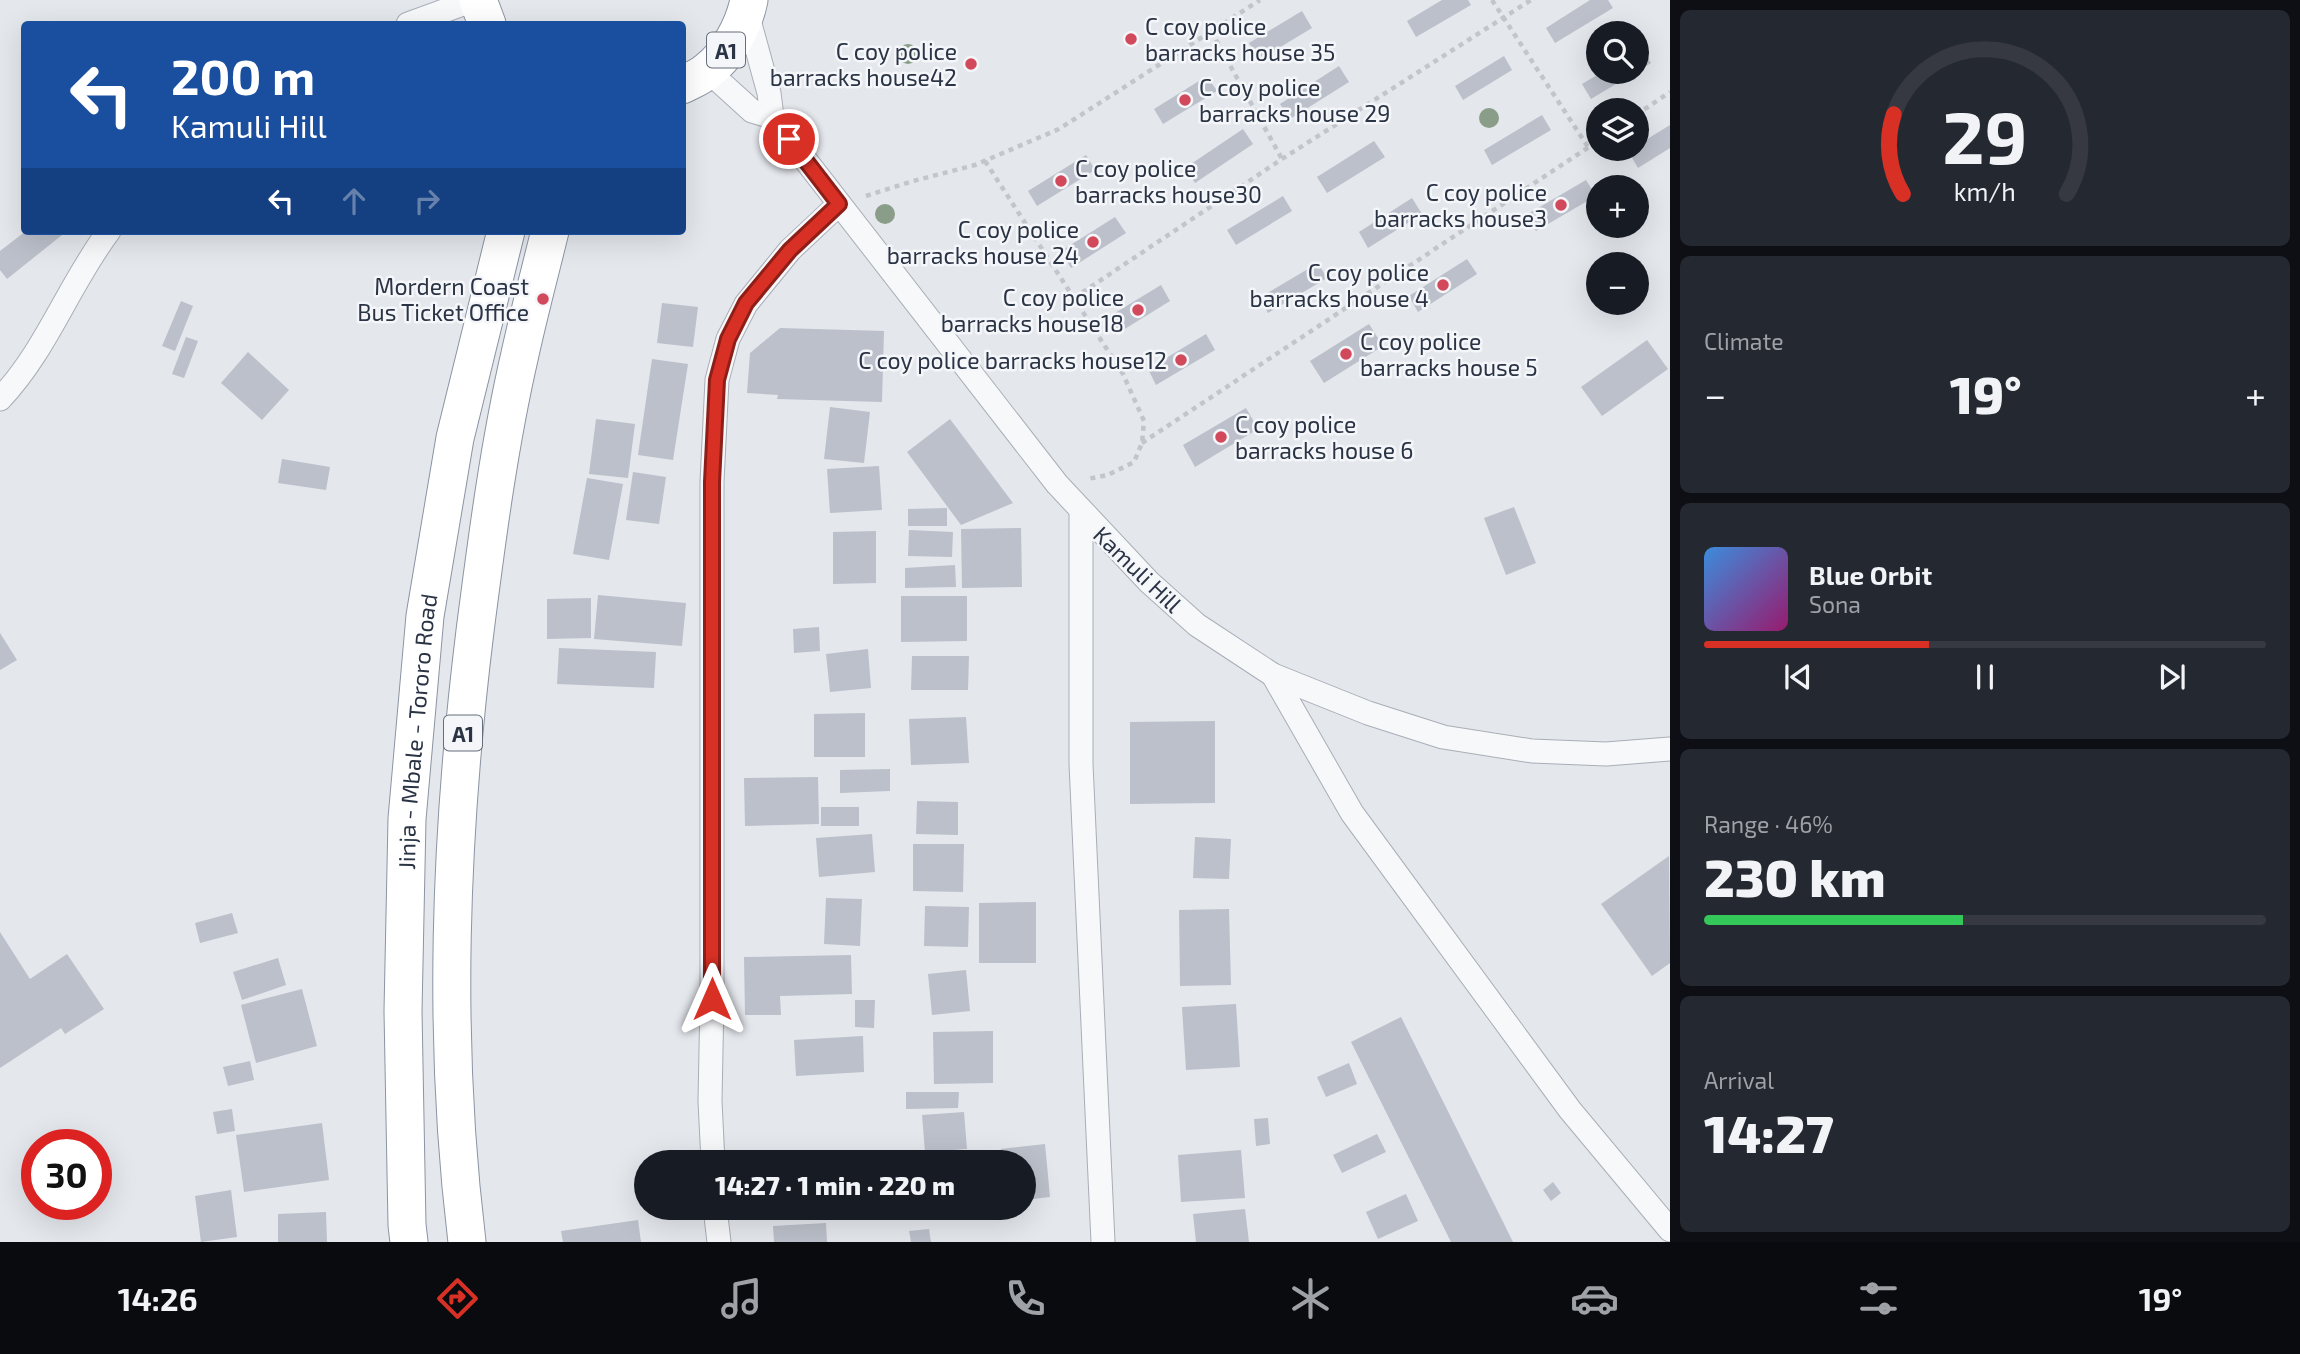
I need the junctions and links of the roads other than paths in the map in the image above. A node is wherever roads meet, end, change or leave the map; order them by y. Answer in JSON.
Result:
{"nodes":[{"id":1,"x":476,"y":0,"type":"edge"},
{"id":2,"x":748,"y":6,"type":"edge"},
{"id":3,"x":416,"y":21,"type":"edge"},
{"id":4,"x":486,"y":21,"type":"edge"},
{"id":5,"x":695,"y":78,"type":"edge"},
{"id":6,"x":772,"y":117,"type":"junction"},
{"id":7,"x":839,"y":204,"type":"junction"},
{"id":8,"x":107,"y":235,"type":"edge"},
{"id":9,"x":505,"y":235,"type":"edge"},
{"id":10,"x":549,"y":235,"type":"edge"},
{"id":11,"x":0,"y":400,"type":"edge"},
{"id":12,"x":1081,"y":512,"type":"junction"},
{"id":13,"x":1273,"y":675,"type":"junction"},
{"id":14,"x":1670,"y":750,"type":"edge"},
{"id":15,"x":712,"y":1150,"type":"edge"},
{"id":16,"x":716,"y":1220,"type":"edge"},
{"id":17,"x":1670,"y":1230,"type":"edge"},
{"id":18,"x":409,"y":1242,"type":"edge"},
{"id":19,"x":467,"y":1242,"type":"edge"},
{"id":20,"x":719,"y":1242,"type":"edge"},
{"id":21,"x":1103,"y":1242,"type":"edge"}],
"edges":[{"from":1,"to":3,"type":"street"},
{"from":1,"to":4,"type":"highway"},
{"from":2,"to":5,"type":"highway","number":"A1"},
{"from":2,"to":6,"type":"street","name":"Kamuli Hill"},
{"from":5,"to":6,"type":"street","name":"Kamuli Hill"},
{"from":6,"to":7,"type":"street","name":"Kamuli Hill"},
{"from":7,"to":12,"type":"street","name":"Kamuli Hill"},
{"from":7,"to":15,"type":"street"},
{"from":8,"to":11,"type":"street"},
{"from":9,"to":18,"type":"highway","name":"Jinja - Mbale - Tororo Road","number":"A1"},
{"from":10,"to":19,"type":"highway","name":"Jinja - Mbale - Tororo Road","number":"A1"},
{"from":12,"to":13,"type":"street","name":"Kamuli Hill"},
{"from":12,"to":21,"type":"street"},
{"from":13,"to":14,"type":"street","name":"Kamuli Hill"},
{"from":13,"to":17,"type":"street"},
{"from":16,"to":20,"type":"street"}]}
